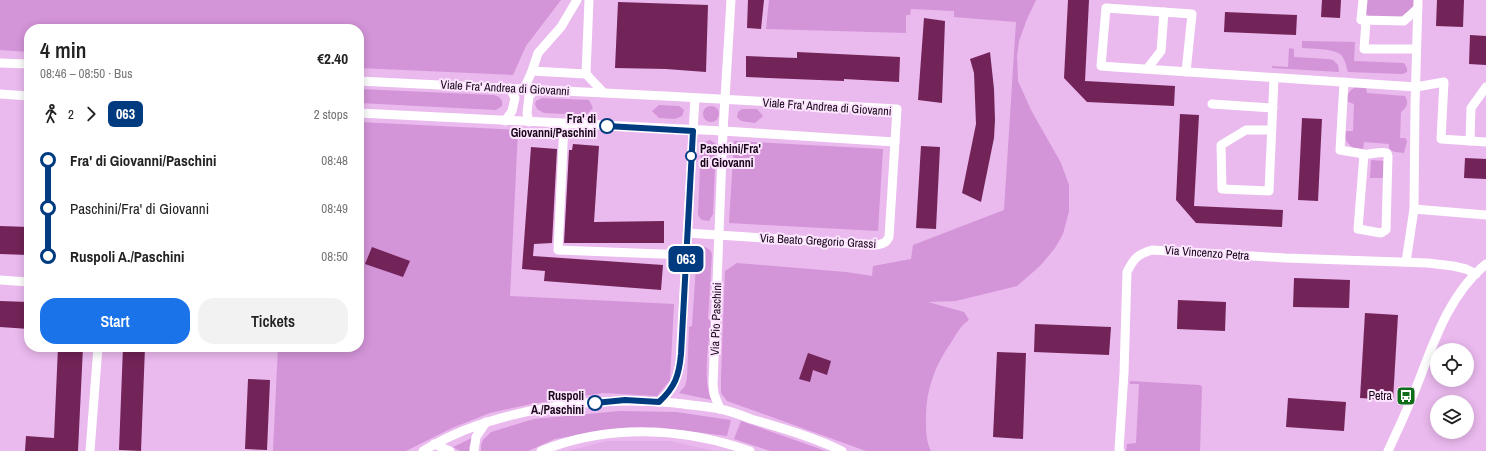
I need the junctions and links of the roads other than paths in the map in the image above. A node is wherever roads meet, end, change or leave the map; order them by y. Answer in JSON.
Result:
{"nodes":[{"id":1,"x":577,"y":0,"type":"edge"},
{"id":2,"x":588,"y":0,"type":"edge"},
{"id":3,"x":730,"y":0,"type":"edge"},
{"id":4,"x":1363,"y":0,"type":"edge"},
{"id":5,"x":1418,"y":4,"type":"edge"},
{"id":6,"x":1164,"y":12,"type":"junction"},
{"id":7,"x":1366,"y":21,"type":"junction"},
{"id":8,"x":1416,"y":49,"type":"junction"},
{"id":9,"x":0,"y":63,"type":"edge"},
{"id":10,"x":24,"y":64,"type":"edge"},
{"id":11,"x":1147,"y":69,"type":"junction"},
{"id":12,"x":532,"y":71,"type":"junction"},
{"id":13,"x":1186,"y":72,"type":"junction"},
{"id":14,"x":586,"y":74,"type":"junction"},
{"id":15,"x":1274,"y":78,"type":"junction"},
{"id":16,"x":364,"y":81,"type":"edge"},
{"id":17,"x":1344,"y":82,"type":"junction"},
{"id":18,"x":1416,"y":87,"type":"junction"},
{"id":19,"x":1486,"y":87,"type":"edge"},
{"id":20,"x":510,"y":88,"type":"junction"},
{"id":21,"x":524,"y":89,"type":"junction"},
{"id":22,"x":536,"y":89,"type":"junction"},
{"id":23,"x":603,"y":92,"type":"junction"},
{"id":24,"x":0,"y":94,"type":"edge"},
{"id":25,"x":24,"y":96,"type":"edge"},
{"id":26,"x":695,"y":98,"type":"junction"},
{"id":27,"x":724,"y":100,"type":"junction"},
{"id":28,"x":1212,"y":104,"type":"dead end"},
{"id":29,"x":1273,"y":108,"type":"junction"},
{"id":30,"x":364,"y":113,"type":"edge"},
{"id":31,"x":505,"y":121,"type":"junction"},
{"id":32,"x":529,"y":122,"type":"junction"},
{"id":33,"x":564,"y":124,"type":"junction"},
{"id":34,"x":1272,"y":130,"type":"junction"},
{"id":35,"x":693,"y":131,"type":"junction"},
{"id":36,"x":722,"y":131,"type":"junction"},
{"id":37,"x":1470,"y":141,"type":"junction"},
{"id":38,"x":895,"y":142,"type":"junction"},
{"id":39,"x":1486,"y":142,"type":"edge"},
{"id":40,"x":1364,"y":154,"type":"junction"},
{"id":41,"x":1414,"y":209,"type":"junction"},
{"id":42,"x":1486,"y":215,"type":"edge"},
{"id":43,"x":687,"y":233,"type":"junction"},
{"id":44,"x":719,"y":235,"type":"junction"},
{"id":45,"x":686,"y":255,"type":"junction"},
{"id":46,"x":1406,"y":262,"type":"junction"},
{"id":47,"x":1486,"y":264,"type":"edge"},
{"id":48,"x":1476,"y":274,"type":"junction"},
{"id":49,"x":0,"y":280,"type":"edge"},
{"id":50,"x":24,"y":282,"type":"edge"},
{"id":51,"x":98,"y":352,"type":"edge"},
{"id":52,"x":659,"y":402,"type":"junction"},
{"id":53,"x":720,"y":409,"type":"junction"},
{"id":54,"x":486,"y":422,"type":"junction"},
{"id":55,"x":434,"y":444,"type":"junction"},
{"id":56,"x":90,"y":451,"type":"edge"},
{"id":57,"x":423,"y":451,"type":"edge"},
{"id":58,"x":450,"y":451,"type":"edge"},
{"id":59,"x":474,"y":451,"type":"edge"},
{"id":60,"x":541,"y":451,"type":"edge"},
{"id":61,"x":750,"y":451,"type":"edge"},
{"id":62,"x":842,"y":451,"type":"edge"},
{"id":63,"x":1120,"y":451,"type":"edge"},
{"id":64,"x":1388,"y":451,"type":"edge"}],
"edges":[{"from":1,"to":12,"type":"street"},
{"from":2,"to":14,"type":"street"},
{"from":3,"to":27,"type":"street","name":"Via Pio Paschini"},
{"from":4,"to":7,"type":"street"},
{"from":5,"to":7,"type":"street"},
{"from":5,"to":8,"type":"street"},
{"from":6,"to":11,"type":"street"},
{"from":6,"to":11,"type":"street"},
{"from":6,"to":13,"type":"street"},
{"from":7,"to":8,"type":"street"},
{"from":8,"to":18,"type":"street"},
{"from":9,"to":10,"type":"street"},
{"from":11,"to":13,"type":"street"},
{"from":12,"to":14,"type":"street"},
{"from":12,"to":21,"type":"street"},
{"from":13,"to":15,"type":"street"},
{"from":14,"to":23,"type":"street"},
{"from":15,"to":17,"type":"street"},
{"from":15,"to":29,"type":"street"},
{"from":16,"to":20,"type":"street","name":"Viale Fra' Andrea di Giovanni"},
{"from":17,"to":18,"type":"street"},
{"from":17,"to":40,"type":"street"},
{"from":18,"to":37,"type":"street"},
{"from":18,"to":41,"type":"street"},
{"from":19,"to":37,"type":"street"},
{"from":20,"to":21,"type":"street","name":"Viale Fra' Andrea di Giovanni"},
{"from":20,"to":31,"type":"street"},
{"from":21,"to":22,"type":"street","name":"Viale Fra' Andrea di Giovanni"},
{"from":22,"to":23,"type":"street","name":"Viale Fra' Andrea di Giovanni"},
{"from":22,"to":32,"type":"street"},
{"from":23,"to":26,"type":"street","name":"Viale Fra' Andrea di Giovanni"},
{"from":24,"to":25,"type":"street"},
{"from":26,"to":27,"type":"street","name":"Viale Fra' Andrea di Giovanni"},
{"from":26,"to":35,"type":"street"},
{"from":27,"to":36,"type":"street","name":"Via Pio Paschini"},
{"from":27,"to":38,"type":"street","name":"Viale Fra' Andrea di Giovanni"},
{"from":28,"to":29,"type":"street"},
{"from":29,"to":34,"type":"street"},
{"from":30,"to":31,"type":"street"},
{"from":31,"to":32,"type":"street"},
{"from":32,"to":33,"type":"street"},
{"from":33,"to":35,"type":"street"},
{"from":33,"to":45,"type":"street"},
{"from":34,"to":34,"type":"street"},
{"from":35,"to":36,"type":"street"},
{"from":35,"to":43,"type":"street"},
{"from":36,"to":38,"type":"street"},
{"from":36,"to":44,"type":"street","name":"Via Pio Paschini"},
{"from":37,"to":39,"type":"street"},
{"from":38,"to":44,"type":"street","name":"Via Beato Gregorio Grassi"},
{"from":40,"to":40,"type":"street"},
{"from":41,"to":42,"type":"street"},
{"from":41,"to":46,"type":"street"},
{"from":43,"to":44,"type":"street"},
{"from":43,"to":45,"type":"street"},
{"from":44,"to":53,"type":"street","name":"Via Pio Paschini"},
{"from":45,"to":52,"type":"street"},
{"from":46,"to":48,"type":"street","name":"Via Vincenzo Petra"},
{"from":46,"to":63,"type":"street","name":"Via Vincenzo Petra"},
{"from":47,"to":48,"type":"street"},
{"from":48,"to":64,"type":"street"},
{"from":49,"to":50,"type":"street"},
{"from":51,"to":56,"type":"street"},
{"from":52,"to":53,"type":"street"},
{"from":52,"to":54,"type":"street"},
{"from":53,"to":62,"type":"street"},
{"from":54,"to":55,"type":"street"},
{"from":54,"to":59,"type":"street"},
{"from":55,"to":57,"type":"street"},
{"from":55,"to":58,"type":"street"},
{"from":60,"to":61,"type":"street"}]}
